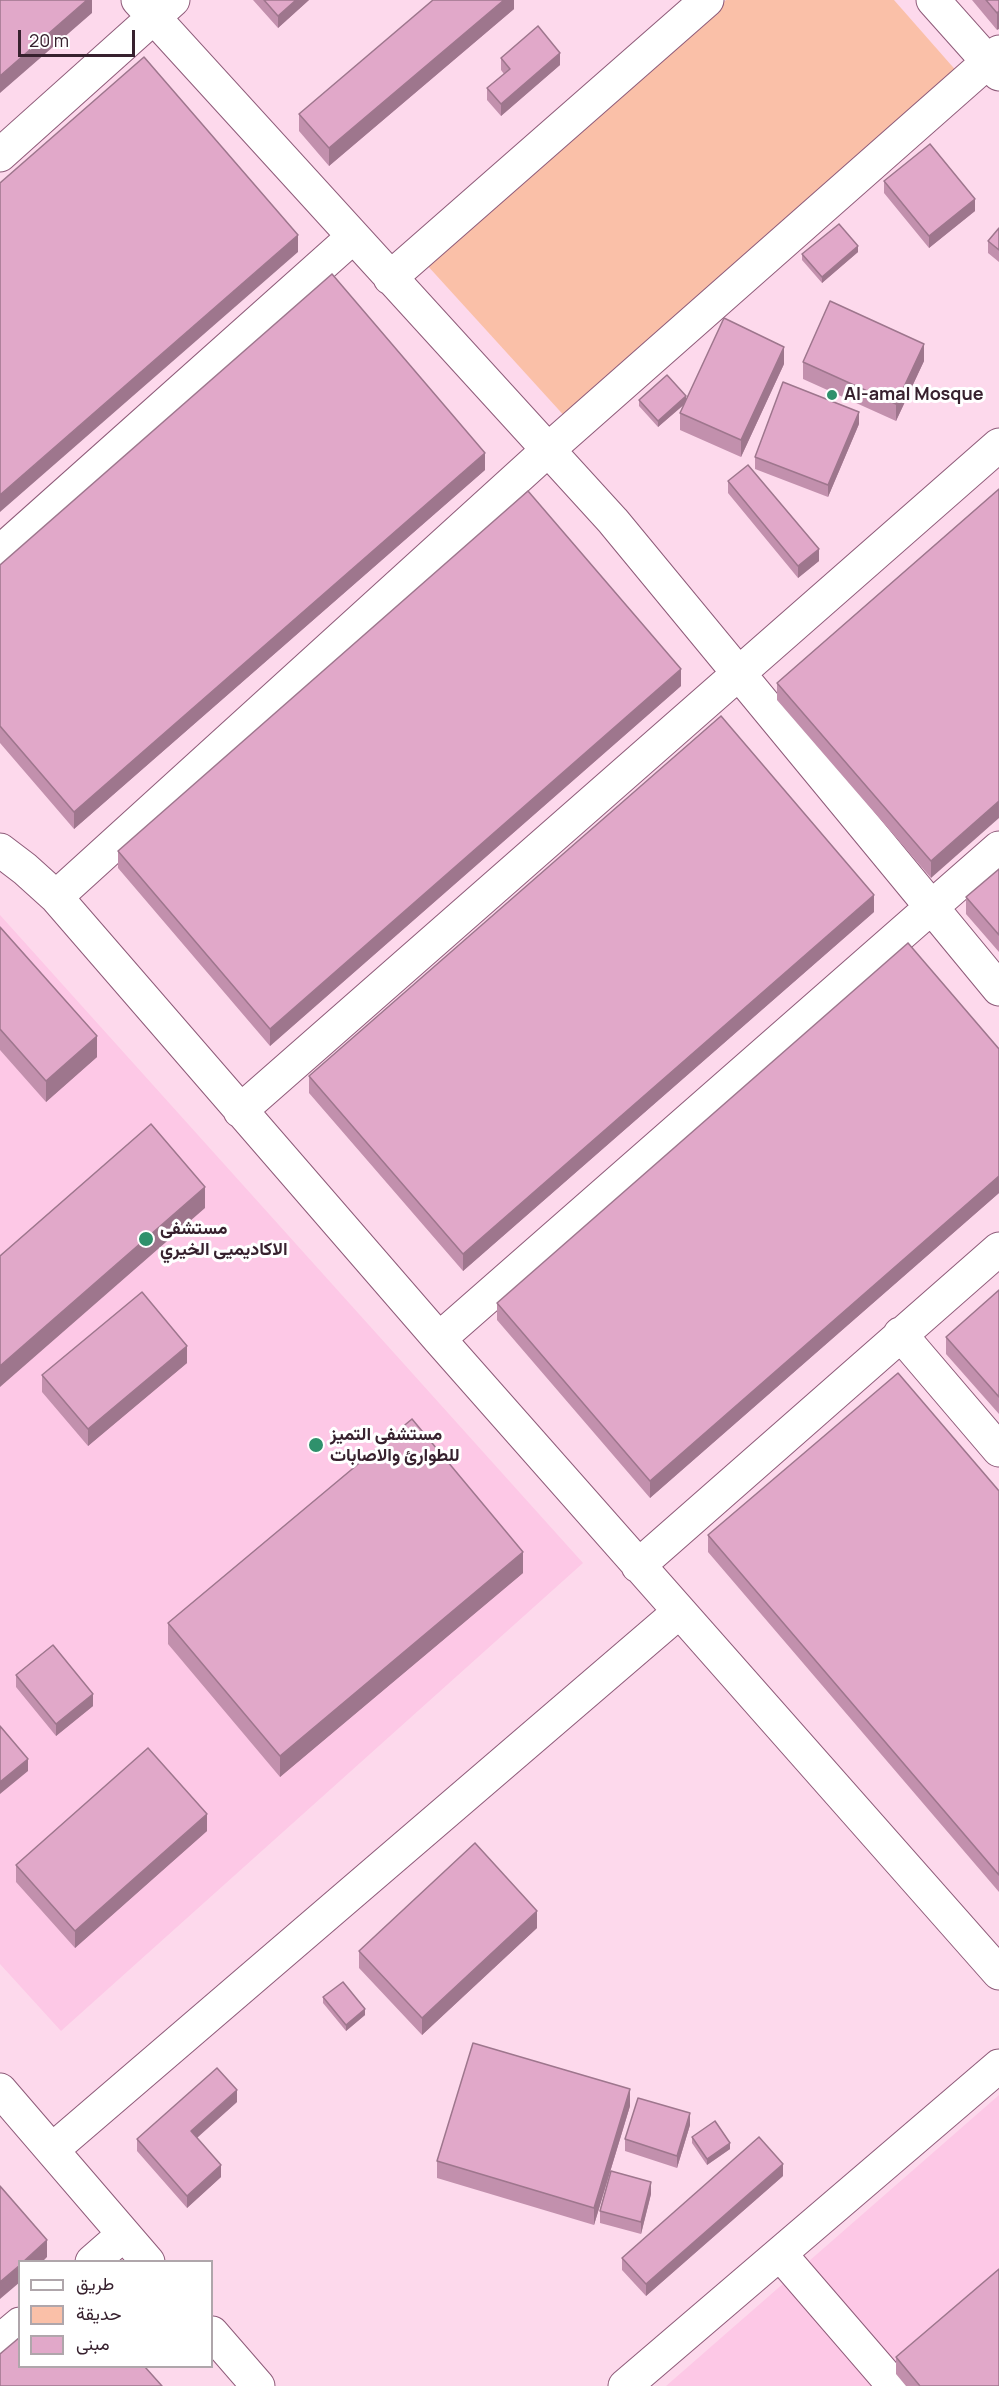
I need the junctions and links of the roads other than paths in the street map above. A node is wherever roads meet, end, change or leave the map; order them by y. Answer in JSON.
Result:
{"nodes":[{"id":1,"x":707,"y":0,"type":"edge"},
{"id":2,"x":933,"y":0,"type":"edge"},
{"id":3,"x":155,"y":6,"type":"edge"},
{"id":4,"x":995,"y":63,"type":"edge"},
{"id":5,"x":0,"y":155,"type":"edge"},
{"id":6,"x":353,"y":237,"type":"junction"},
{"id":7,"x":390,"y":278,"type":"junction"},
{"id":8,"x":999,"y":445,"type":"edge"},
{"id":9,"x":549,"y":449,"type":"junction"},
{"id":10,"x":0,"y":552,"type":"edge"},
{"id":11,"x":740,"y":673,"type":"junction"},
{"id":12,"x":999,"y":848,"type":"edge"},
{"id":13,"x":0,"y":850,"type":"edge"},
{"id":14,"x":56,"y":897,"type":"junction"},
{"id":15,"x":931,"y":908,"type":"junction"},
{"id":16,"x":999,"y":990,"type":"edge"},
{"id":17,"x":240,"y":1111,"type":"junction"},
{"id":18,"x":999,"y":1249,"type":"edge"},
{"id":19,"x":900,"y":1334,"type":"junction"},
{"id":20,"x":439,"y":1339,"type":"junction"},
{"id":21,"x":999,"y":1450,"type":"edge"},
{"id":22,"x":638,"y":1566,"type":"junction"},
{"id":23,"x":679,"y":1612,"type":"junction"},
{"id":24,"x":999,"y":1973,"type":"edge"},
{"id":25,"x":999,"y":2066,"type":"edge"},
{"id":26,"x":0,"y":2090,"type":"edge"},
{"id":27,"x":52,"y":2150,"type":"junction"},
{"id":28,"x":124,"y":2234,"type":"junction"},
{"id":29,"x":780,"y":2254,"type":"junction"},
{"id":30,"x":94,"y":2260,"type":"edge"},
{"id":31,"x":146,"y":2260,"type":"edge"},
{"id":32,"x":18,"y":2326,"type":"edge"},
{"id":33,"x":213,"y":2334,"type":"edge"},
{"id":34,"x":0,"y":2341,"type":"edge"},
{"id":35,"x":258,"y":2386,"type":"edge"},
{"id":36,"x":625,"y":2386,"type":"edge"},
{"id":37,"x":894,"y":2386,"type":"edge"}],
"edges":[{"from":1,"to":7,"type":"street"},
{"from":2,"to":4,"type":"street"},
{"from":3,"to":5,"type":"street"},
{"from":3,"to":6,"type":"street"},
{"from":4,"to":9,"type":"street"},
{"from":6,"to":7,"type":"street"},
{"from":6,"to":10,"type":"street"},
{"from":7,"to":9,"type":"street"},
{"from":8,"to":11,"type":"street"},
{"from":9,"to":11,"type":"street"},
{"from":9,"to":14,"type":"street"},
{"from":11,"to":15,"type":"street"},
{"from":11,"to":17,"type":"street"},
{"from":12,"to":15,"type":"street"},
{"from":13,"to":14,"type":"street"},
{"from":14,"to":17,"type":"street"},
{"from":15,"to":16,"type":"street"},
{"from":15,"to":20,"type":"street"},
{"from":17,"to":20,"type":"street"},
{"from":18,"to":19,"type":"street"},
{"from":19,"to":21,"type":"street"},
{"from":19,"to":22,"type":"street"},
{"from":20,"to":22,"type":"street"},
{"from":22,"to":23,"type":"street"},
{"from":23,"to":24,"type":"street"},
{"from":23,"to":27,"type":"street"},
{"from":25,"to":29,"type":"street"},
{"from":26,"to":27,"type":"street"},
{"from":27,"to":28,"type":"street"},
{"from":28,"to":30,"type":"street"},
{"from":28,"to":31,"type":"street"},
{"from":29,"to":36,"type":"street"},
{"from":29,"to":37,"type":"street"},
{"from":32,"to":34,"type":"street"},
{"from":33,"to":35,"type":"street"}]}
